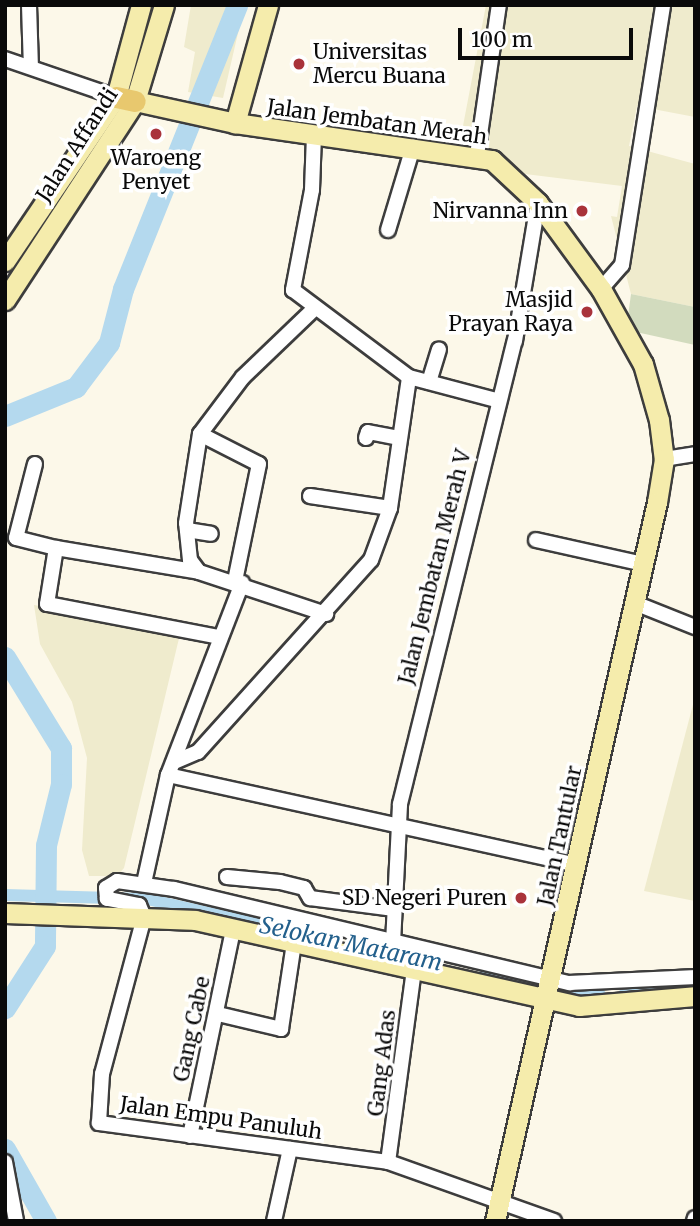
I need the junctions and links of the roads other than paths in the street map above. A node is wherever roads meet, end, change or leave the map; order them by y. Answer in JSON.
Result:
{"nodes":[{"id":1,"x":29,"y":5,"type":"edge"},
{"id":2,"x":141,"y":5,"type":"edge"},
{"id":3,"x":164,"y":5,"type":"edge"},
{"id":4,"x":268,"y":5,"type":"edge"},
{"id":5,"x":499,"y":5,"type":"edge"},
{"id":6,"x":663,"y":5,"type":"edge"},
{"id":7,"x":5,"y":59,"type":"edge"},
{"id":8,"x":31,"y":67,"type":"junction"},
{"id":9,"x":125,"y":99,"type":"junction"},
{"id":10,"x":229,"y":122,"type":"junction"},
{"id":11,"x":314,"y":135,"type":"junction"},
{"id":12,"x":413,"y":146,"type":"junction"},
{"id":13,"x":477,"y":155,"type":"junction"},
{"id":14,"x":538,"y":203,"type":"junction"},
{"id":15,"x":388,"y":230,"type":"dead end"},
{"id":16,"x":7,"y":255,"type":"edge"},
{"id":17,"x":601,"y":289,"type":"junction"},
{"id":18,"x":5,"y":300,"type":"edge"},
{"id":19,"x":314,"y":309,"type":"junction"},
{"id":20,"x":439,"y":350,"type":"dead end"},
{"id":21,"x":409,"y":377,"type":"junction"},
{"id":22,"x":429,"y":382,"type":"junction"},
{"id":23,"x":496,"y":400,"type":"junction"},
{"id":24,"x":200,"y":434,"type":"junction"},
{"id":25,"x":366,"y":438,"type":"dead end"},
{"id":26,"x":398,"y":438,"type":"junction"},
{"id":27,"x":695,"y":454,"type":"edge"},
{"id":28,"x":664,"y":459,"type":"junction"},
{"id":29,"x":35,"y":464,"type":"dead end"},
{"id":30,"x":310,"y":496,"type":"dead end"},
{"id":31,"x":390,"y":508,"type":"junction"},
{"id":32,"x":187,"y":530,"type":"junction"},
{"id":33,"x":211,"y":534,"type":"dead end"},
{"id":34,"x":536,"y":540,"type":"dead end"},
{"id":35,"x":56,"y":548,"type":"junction"},
{"id":36,"x":643,"y":564,"type":"junction"},
{"id":37,"x":199,"y":572,"type":"junction"},
{"id":38,"x":239,"y":582,"type":"junction"},
{"id":39,"x":635,"y":603,"type":"junction"},
{"id":40,"x":326,"y":614,"type":"junction"},
{"id":41,"x":695,"y":627,"type":"edge"},
{"id":42,"x":219,"y":637,"type":"junction"},
{"id":43,"x":171,"y":769,"type":"junction"},
{"id":44,"x":398,"y":825,"type":"junction"},
{"id":45,"x":576,"y":865,"type":"junction"},
{"id":46,"x":227,"y":877,"type":"dead end"},
{"id":47,"x":144,"y":883,"type":"junction"},
{"id":48,"x":394,"y":909,"type":"junction"},
{"id":49,"x":9,"y":914,"type":"edge"},
{"id":50,"x":144,"y":917,"type":"junction"},
{"id":51,"x":233,"y":930,"type":"junction"},
{"id":52,"x":294,"y":943,"type":"junction"},
{"id":53,"x":393,"y":943,"type":"junction"},
{"id":54,"x":414,"y":970,"type":"junction"},
{"id":55,"x":695,"y":977,"type":"edge"},
{"id":56,"x":664,"y":989,"type":"junction"},
{"id":57,"x":551,"y":991,"type":"junction"},
{"id":58,"x":695,"y":996,"type":"edge"},
{"id":59,"x":218,"y":1014,"type":"junction"},
{"id":60,"x":190,"y":1136,"type":"junction"},
{"id":61,"x":290,"y":1149,"type":"junction"},
{"id":62,"x":388,"y":1162,"type":"junction"},
{"id":63,"x":5,"y":1163,"type":"edge"},
{"id":64,"x":500,"y":1198,"type":"junction"},
{"id":65,"x":16,"y":1221,"type":"edge"},
{"id":66,"x":275,"y":1221,"type":"edge"},
{"id":67,"x":495,"y":1221,"type":"edge"},
{"id":68,"x":554,"y":1221,"type":"edge"}],
"edges":[{"from":1,"to":8,"type":"street"},
{"from":2,"to":9,"type":"street","name":"Jalan Affandi"},
{"from":3,"to":9,"type":"street","name":"Jalan Affandi"},
{"from":4,"to":10,"type":"street","name":"Jalan Jembatan Merah"},
{"from":5,"to":13,"type":"street"},
{"from":6,"to":17,"type":"street"},
{"from":7,"to":8,"type":"street"},
{"from":8,"to":9,"type":"street"},
{"from":9,"to":10,"type":"street"},
{"from":9,"to":16,"type":"street","name":"Jalan Affandi"},
{"from":9,"to":18,"type":"street","name":"Jalan Affandi"},
{"from":10,"to":11,"type":"street","name":"Jalan Jembatan Merah"},
{"from":11,"to":12,"type":"street","name":"Jalan Jembatan Merah"},
{"from":11,"to":19,"type":"street"},
{"from":12,"to":13,"type":"street","name":"Jalan Jembatan Merah"},
{"from":12,"to":15,"type":"street"},
{"from":13,"to":14,"type":"street","name":"Jalan Jembatan Merah"},
{"from":14,"to":17,"type":"street","name":"Jalan Jembatan Merah"},
{"from":14,"to":23,"type":"street","name":"Jalan Jembatan Merah V"},
{"from":17,"to":28,"type":"street","name":"Jalan Jembatan Merah"},
{"from":19,"to":21,"type":"street"},
{"from":19,"to":24,"type":"street"},
{"from":20,"to":22,"type":"street"},
{"from":21,"to":22,"type":"street"},
{"from":21,"to":26,"type":"street"},
{"from":22,"to":23,"type":"street"},
{"from":23,"to":44,"type":"street","name":"Jalan Jembatan Merah V"},
{"from":24,"to":32,"type":"street"},
{"from":24,"to":38,"type":"street"},
{"from":25,"to":26,"type":"street"},
{"from":26,"to":31,"type":"street"},
{"from":27,"to":28,"type":"street"},
{"from":28,"to":36,"type":"street","name":"Jalan Tantular"},
{"from":29,"to":35,"type":"street"},
{"from":30,"to":31,"type":"street"},
{"from":31,"to":40,"type":"street"},
{"from":32,"to":33,"type":"street"},
{"from":32,"to":37,"type":"street"},
{"from":34,"to":36,"type":"street"},
{"from":35,"to":37,"type":"street"},
{"from":35,"to":42,"type":"street"},
{"from":36,"to":39,"type":"street","name":"Jalan Tantular"},
{"from":37,"to":38,"type":"street"},
{"from":38,"to":40,"type":"street"},
{"from":38,"to":42,"type":"street"},
{"from":39,"to":41,"type":"street"},
{"from":39,"to":45,"type":"street","name":"Jalan Tantular"},
{"from":40,"to":43,"type":"street"},
{"from":42,"to":43,"type":"street"},
{"from":43,"to":44,"type":"street"},
{"from":43,"to":47,"type":"street"},
{"from":44,"to":45,"type":"street"},
{"from":44,"to":48,"type":"street","name":"Jalan Jembatan Merah V"},
{"from":45,"to":57,"type":"street","name":"Jalan Tantular"},
{"from":46,"to":48,"type":"street"},
{"from":47,"to":50,"type":"street"},
{"from":47,"to":53,"type":"street"},
{"from":48,"to":53,"type":"street","name":"Jalan Jembatan Merah V"},
{"from":49,"to":50,"type":"street"},
{"from":50,"to":51,"type":"street"},
{"from":50,"to":60,"type":"street","name":"Jalan Empu Panuluh"},
{"from":51,"to":52,"type":"street"},
{"from":51,"to":59,"type":"street","name":"Gang Cabe"},
{"from":52,"to":54,"type":"street"},
{"from":52,"to":59,"type":"street"},
{"from":53,"to":57,"type":"street"},
{"from":54,"to":57,"type":"street"},
{"from":54,"to":62,"type":"street","name":"Gang Adas"},
{"from":55,"to":56,"type":"street"},
{"from":56,"to":57,"type":"street"},
{"from":56,"to":58,"type":"street"},
{"from":57,"to":64,"type":"street","name":"Jalan Tantular"},
{"from":59,"to":60,"type":"street","name":"Gang Cabe"},
{"from":60,"to":61,"type":"street","name":"Jalan Empu Panuluh"},
{"from":61,"to":62,"type":"street","name":"Jalan Empu Panuluh"},
{"from":61,"to":66,"type":"street"},
{"from":62,"to":64,"type":"street","name":"Jalan Empu Panuluh"},
{"from":63,"to":65,"type":"street"},
{"from":64,"to":67,"type":"street","name":"Jalan Tantular"},
{"from":64,"to":68,"type":"street","name":"Jalan Empu Panuluh"}]}
